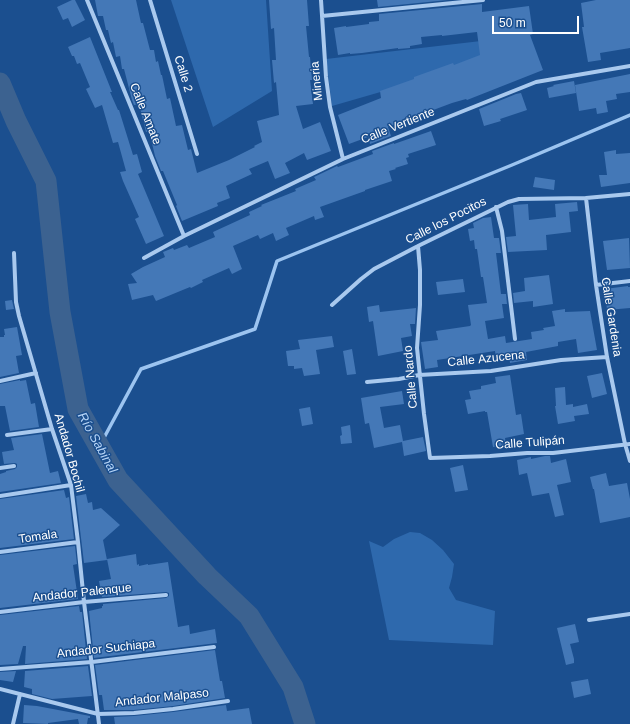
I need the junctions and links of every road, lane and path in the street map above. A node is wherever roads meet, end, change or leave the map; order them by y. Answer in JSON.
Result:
{"nodes":[{"id":1,"x":88,"y":0,"type":"edge"},
{"id":2,"x":150,"y":0,"type":"edge"},
{"id":3,"x":321,"y":0,"type":"edge"},
{"id":4,"x":483,"y":0,"type":"edge"},
{"id":5,"x":322,"y":16,"type":"junction"},
{"id":6,"x":630,"y":66,"type":"edge"},
{"id":7,"x":197,"y":154,"type":"dead end"},
{"id":8,"x":343,"y":159,"type":"junction"},
{"id":9,"x":630,"y":194,"type":"edge"},
{"id":10,"x":586,"y":198,"type":"junction"},
{"id":11,"x":496,"y":207,"type":"junction"},
{"id":12,"x":184,"y":236,"type":"junction"},
{"id":13,"x":418,"y":246,"type":"junction"},
{"id":14,"x":14,"y":253,"type":"dead end"},
{"id":15,"x":144,"y":258,"type":"dead end"},
{"id":16,"x":630,"y":281,"type":"edge"},
{"id":17,"x":596,"y":285,"type":"junction"},
{"id":18,"x":332,"y":305,"type":"dead end"},
{"id":19,"x":515,"y":339,"type":"dead end"},
{"id":20,"x":607,"y":357,"type":"junction"},
{"id":21,"x":36,"y":374,"type":"junction"},
{"id":22,"x":419,"y":375,"type":"junction"},
{"id":23,"x":0,"y":381,"type":"edge"},
{"id":24,"x":367,"y":382,"type":"dead end"},
{"id":25,"x":52,"y":429,"type":"junction"},
{"id":26,"x":7,"y":436,"type":"dead end"},
{"id":27,"x":628,"y":444,"type":"edge"},
{"id":28,"x":430,"y":458,"type":"joint"},
{"id":29,"x":630,"y":461,"type":"edge"},
{"id":30,"x":14,"y":466,"type":"dead end"},
{"id":31,"x":0,"y":468,"type":"edge"},
{"id":32,"x":71,"y":486,"type":"junction"},
{"id":33,"x":0,"y":496,"type":"edge"},
{"id":34,"x":78,"y":542,"type":"junction"},
{"id":35,"x":0,"y":552,"type":"edge"},
{"id":36,"x":166,"y":595,"type":"dead end"},
{"id":37,"x":84,"y":602,"type":"junction"},
{"id":38,"x":0,"y":612,"type":"edge"},
{"id":39,"x":630,"y":614,"type":"edge"},
{"id":40,"x":589,"y":620,"type":"dead end"},
{"id":41,"x":214,"y":647,"type":"dead end"},
{"id":42,"x":92,"y":662,"type":"junction"},
{"id":43,"x":0,"y":669,"type":"edge"},
{"id":44,"x":0,"y":688,"type":"edge"},
{"id":45,"x":20,"y":694,"type":"junction"},
{"id":46,"x":228,"y":701,"type":"dead end"},
{"id":47,"x":98,"y":714,"type":"junction"},
{"id":48,"x":13,"y":724,"type":"edge"},
{"id":49,"x":99,"y":724,"type":"edge"}],
"edges":[{"from":1,"to":12,"type":"street","name":"Calle Amate"},
{"from":2,"to":7,"type":"street","name":"Calle 2"},
{"from":3,"to":5,"type":"street","name":"Mineria"},
{"from":4,"to":5,"type":"street"},
{"from":5,"to":8,"type":"street","name":"Mineria"},
{"from":6,"to":8,"type":"street","name":"Calle Vertiente"},
{"from":8,"to":12,"type":"street","name":"Calle Vertiente"},
{"from":9,"to":10,"type":"street","name":"Calle los Pocitos"},
{"from":10,"to":11,"type":"street","name":"Calle los Pocitos"},
{"from":10,"to":17,"type":"street","name":"Calle Gardenia"},
{"from":11,"to":13,"type":"street","name":"Calle los Pocitos"},
{"from":11,"to":19,"type":"street"},
{"from":12,"to":15,"type":"street","name":"Calle Vertiente"},
{"from":13,"to":18,"type":"street","name":"Calle los Pocitos"},
{"from":13,"to":22,"type":"street","name":"Calle Nardo"},
{"from":14,"to":21,"type":"street","name":"Andador Bochil"},
{"from":16,"to":17,"type":"street"},
{"from":17,"to":20,"type":"street","name":"Calle Gardenia"},
{"from":20,"to":22,"type":"street","name":"Calle Azucena"},
{"from":20,"to":27,"type":"street","name":"Calle Gardenia"},
{"from":21,"to":23,"type":"street"},
{"from":21,"to":25,"type":"street","name":"Andador Bochil"},
{"from":22,"to":24,"type":"street","name":"Calle Azucena"},
{"from":22,"to":28,"type":"street","name":"Calle Nardo"},
{"from":25,"to":26,"type":"street"},
{"from":25,"to":32,"type":"street","name":"Andador Bochil"},
{"from":27,"to":28,"type":"street","name":"Calle Tulipán"},
{"from":27,"to":29,"type":"street","name":"Calle Gardenia"},
{"from":30,"to":31,"type":"street"},
{"from":32,"to":33,"type":"street"},
{"from":32,"to":34,"type":"street","name":"Andador Bochil"},
{"from":34,"to":35,"type":"street","name":"Tomala"},
{"from":34,"to":37,"type":"street","name":"Andador Bochil"},
{"from":36,"to":37,"type":"street","name":"Andador Palenque"},
{"from":37,"to":38,"type":"street","name":"Andador Palenque"},
{"from":37,"to":42,"type":"street","name":"Andador Bochil"},
{"from":39,"to":40,"type":"street"},
{"from":41,"to":42,"type":"street","name":"Andador Suchiapa"},
{"from":42,"to":43,"type":"street","name":"Andador Suchiapa"},
{"from":42,"to":47,"type":"street","name":"Andador Bochil"},
{"from":44,"to":45,"type":"street","name":"Andador Malpaso"},
{"from":45,"to":47,"type":"street","name":"Andador Malpaso"},
{"from":45,"to":48,"type":"street"},
{"from":46,"to":47,"type":"street","name":"Andador Malpaso"},
{"from":47,"to":49,"type":"street","name":"Andador Bochil"}]}
